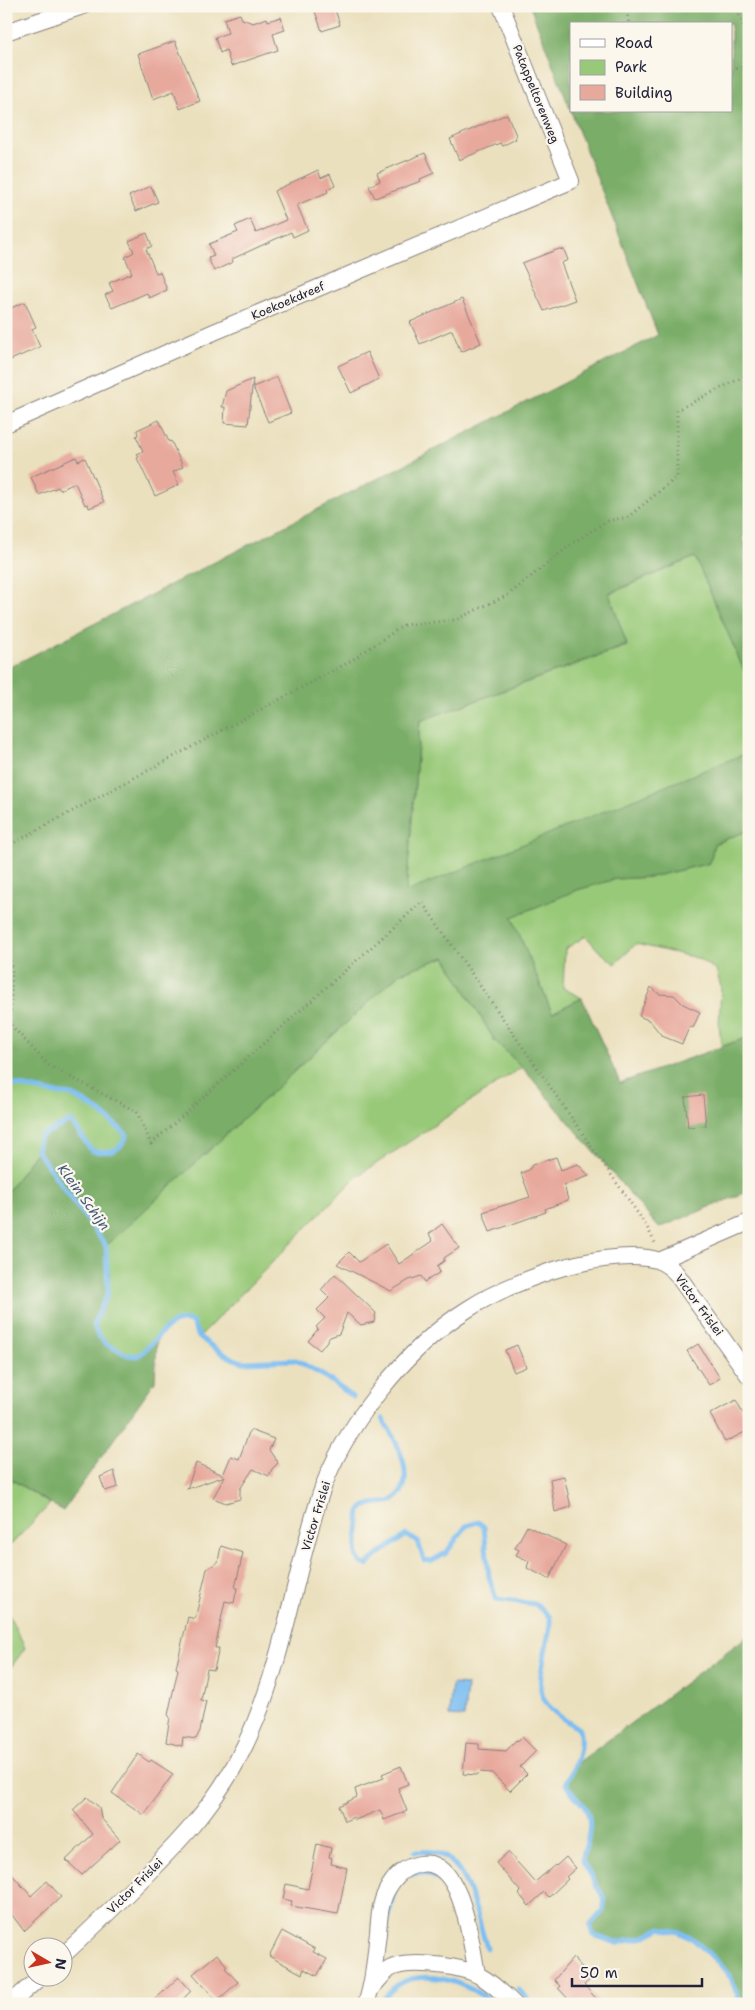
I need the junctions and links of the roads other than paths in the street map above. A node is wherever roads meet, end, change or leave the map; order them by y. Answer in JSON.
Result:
{"nodes":[{"id":1,"x":83,"y":6,"type":"edge"},
{"id":2,"x":500,"y":6,"type":"edge"},
{"id":3,"x":6,"y":32,"type":"edge"},
{"id":4,"x":571,"y":181,"type":"joint"},
{"id":5,"x":6,"y":424,"type":"edge"},
{"id":6,"x":749,"y":1222,"type":"edge"},
{"id":7,"x":659,"y":1261,"type":"junction"},
{"id":8,"x":749,"y":1376,"type":"edge"},
{"id":9,"x":72,"y":1946,"type":"edge"},
{"id":10,"x":477,"y":1974,"type":"junction"},
{"id":11,"x":372,"y":1987,"type":"junction"},
{"id":12,"x":28,"y":1988,"type":"edge"},
{"id":13,"x":10,"y":2004,"type":"edge"},
{"id":14,"x":366,"y":2004,"type":"edge"},
{"id":15,"x":514,"y":2004,"type":"edge"}],
"edges":[{"from":1,"to":3,"type":"street"},
{"from":2,"to":4,"type":"street","name":"Patappeltorenweg"},
{"from":4,"to":5,"type":"street","name":"Koekoekdreef"},
{"from":6,"to":7,"type":"street"},
{"from":7,"to":8,"type":"street","name":"Victor Frislei"},
{"from":7,"to":9,"type":"street","name":"Victor Frislei"},
{"from":10,"to":11,"type":"street"},
{"from":10,"to":11,"type":"street"},
{"from":10,"to":15,"type":"street"},
{"from":11,"to":14,"type":"street"},
{"from":12,"to":13,"type":"street"}]}
